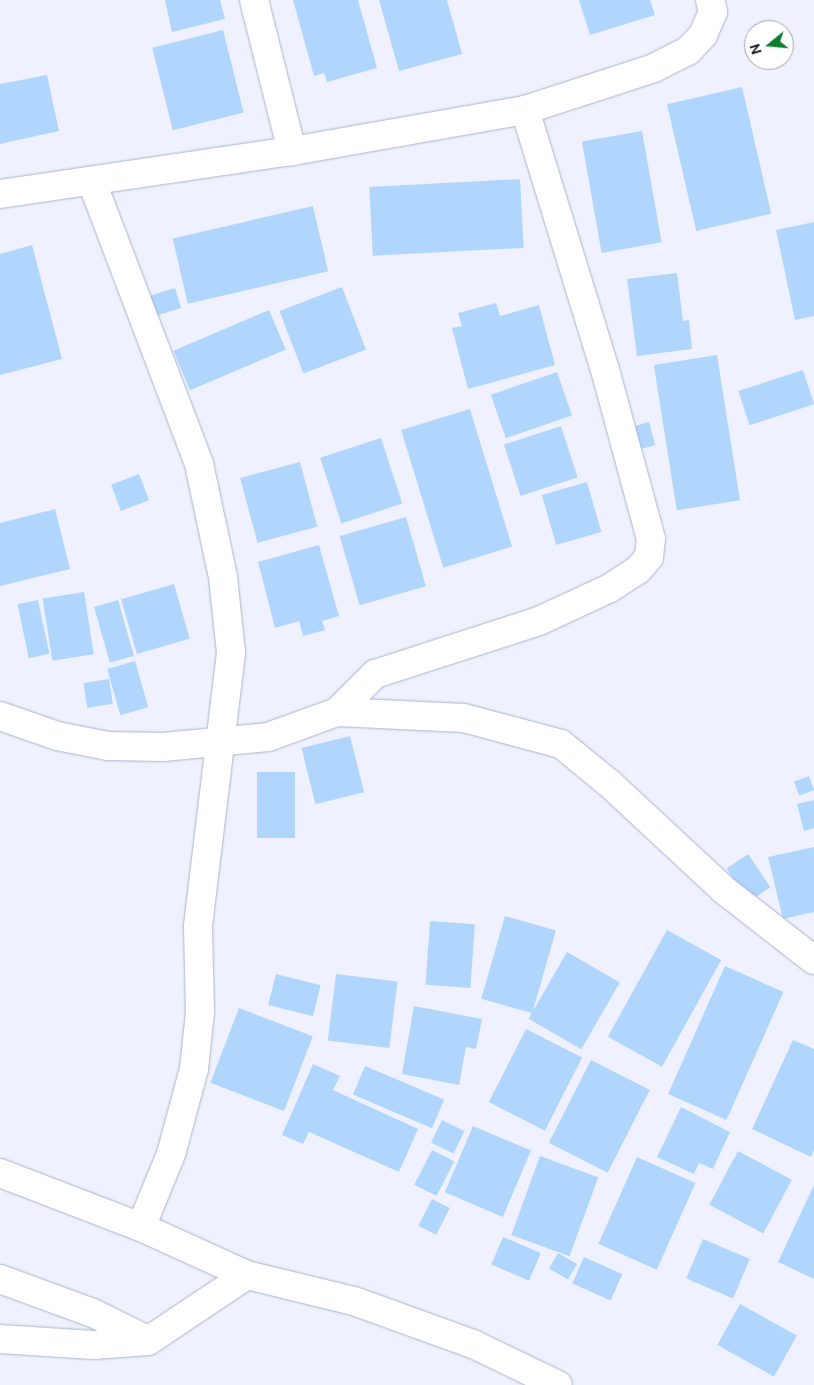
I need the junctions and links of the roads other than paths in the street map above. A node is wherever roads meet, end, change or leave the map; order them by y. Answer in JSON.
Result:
{"nodes":[{"id":1,"x":254,"y":0,"type":"edge"},
{"id":2,"x":710,"y":0,"type":"edge"},
{"id":3,"x":525,"y":110,"type":"junction"},
{"id":4,"x":292,"y":152,"type":"junction"},
{"id":5,"x":92,"y":182,"type":"junction"},
{"id":6,"x":0,"y":194,"type":"edge"},
{"id":7,"x":337,"y":712,"type":"junction"},
{"id":8,"x":0,"y":716,"type":"edge"},
{"id":9,"x":222,"y":743,"type":"junction"},
{"id":10,"x":814,"y":960,"type":"edge"},
{"id":11,"x":0,"y":1173,"type":"edge"},
{"id":12,"x":141,"y":1227,"type":"junction"},
{"id":13,"x":247,"y":1275,"type":"junction"},
{"id":14,"x":0,"y":1279,"type":"edge"},
{"id":15,"x":0,"y":1339,"type":"edge"},
{"id":16,"x":148,"y":1341,"type":"junction"},
{"id":17,"x":558,"y":1385,"type":"edge"}],
"edges":[{"from":1,"to":4,"type":"street"},
{"from":2,"to":3,"type":"street"},
{"from":3,"to":4,"type":"street"},
{"from":3,"to":7,"type":"street"},
{"from":4,"to":5,"type":"street"},
{"from":5,"to":6,"type":"street"},
{"from":5,"to":9,"type":"street"},
{"from":7,"to":9,"type":"street"},
{"from":7,"to":10,"type":"street"},
{"from":8,"to":9,"type":"street"},
{"from":9,"to":12,"type":"street"},
{"from":11,"to":12,"type":"street"},
{"from":12,"to":13,"type":"street"},
{"from":13,"to":16,"type":"street"},
{"from":13,"to":17,"type":"street"},
{"from":14,"to":16,"type":"street"},
{"from":15,"to":16,"type":"street"}]}
